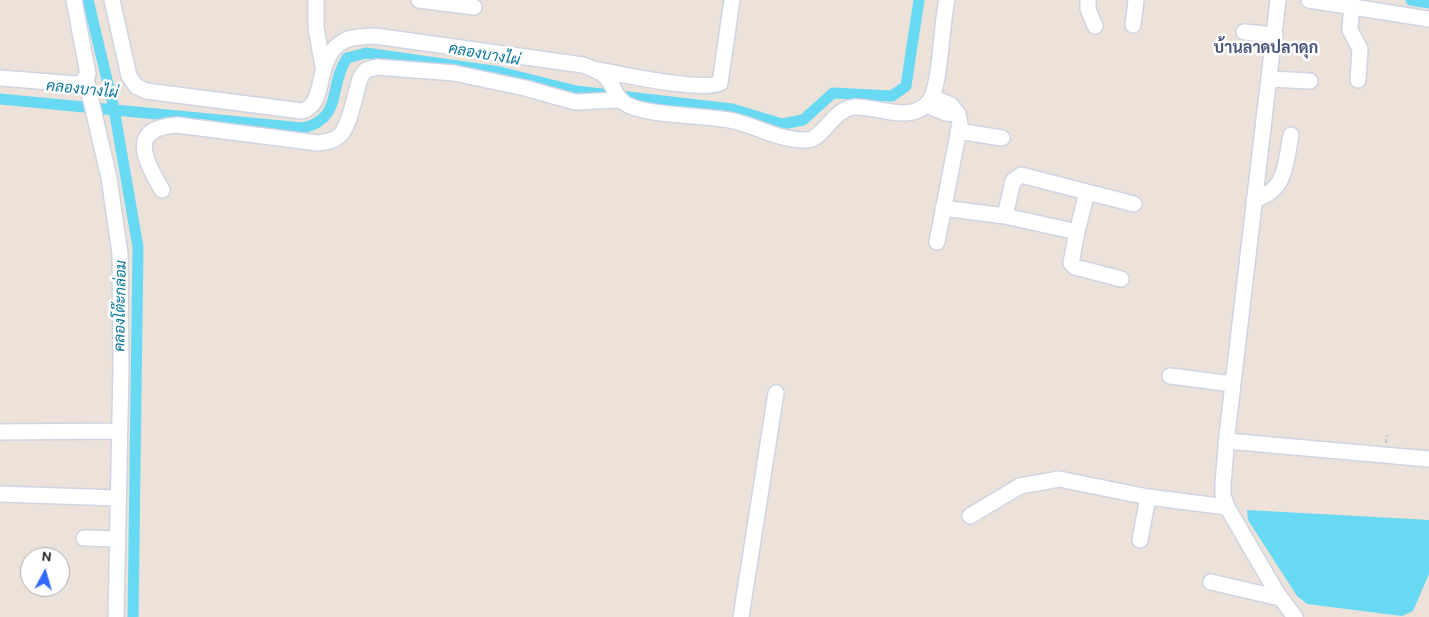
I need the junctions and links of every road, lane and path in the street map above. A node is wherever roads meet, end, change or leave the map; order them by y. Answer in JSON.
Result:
{"nodes":[{"id":1,"x":74,"y":0,"type":"edge"},
{"id":2,"x":112,"y":0,"type":"edge"},
{"id":3,"x":316,"y":0,"type":"edge"},
{"id":4,"x":419,"y":0,"type":"edge"},
{"id":5,"x":732,"y":0,"type":"edge"},
{"id":6,"x":947,"y":0,"type":"edge"},
{"id":7,"x":1088,"y":0,"type":"edge"},
{"id":8,"x":1136,"y":0,"type":"edge"},
{"id":9,"x":1278,"y":0,"type":"edge"},
{"id":10,"x":1309,"y":0,"type":"edge"},
{"id":11,"x":1352,"y":2,"type":"edge"},
{"id":12,"x":474,"y":7,"type":"dead end"},
{"id":13,"x":1429,"y":19,"type":"edge"},
{"id":14,"x":1133,"y":25,"type":"dead end"},
{"id":15,"x":1095,"y":26,"type":"dead end"},
{"id":16,"x":316,"y":28,"type":"junction"},
{"id":17,"x":1244,"y":32,"type":"dead end"},
{"id":18,"x":1275,"y":35,"type":"junction"},
{"id":19,"x":345,"y":40,"type":"junction"},
{"id":20,"x":323,"y":66,"type":"junction"},
{"id":21,"x":596,"y":70,"type":"junction"},
{"id":22,"x":0,"y":78,"type":"edge"},
{"id":23,"x":1270,"y":79,"type":"junction"},
{"id":24,"x":1358,"y":80,"type":"dead end"},
{"id":25,"x":1310,"y":81,"type":"dead end"},
{"id":26,"x":88,"y":85,"type":"junction"},
{"id":27,"x":617,"y":94,"type":"junction"},
{"id":28,"x":929,"y":101,"type":"junction"},
{"id":29,"x":958,"y":131,"type":"junction"},
{"id":30,"x":1291,"y":135,"type":"dead end"},
{"id":31,"x":1002,"y":138,"type":"dead end"},
{"id":32,"x":162,"y":190,"type":"dead end"},
{"id":33,"x":1087,"y":192,"type":"junction"},
{"id":34,"x":1254,"y":200,"type":"junction"},
{"id":35,"x":1134,"y":204,"type":"dead end"},
{"id":36,"x":943,"y":208,"type":"junction"},
{"id":37,"x":1005,"y":216,"type":"junction"},
{"id":38,"x":1077,"y":232,"type":"junction"},
{"id":39,"x":937,"y":242,"type":"dead end"},
{"id":40,"x":1122,"y":279,"type":"dead end"},
{"id":41,"x":1170,"y":376,"type":"dead end"},
{"id":42,"x":1233,"y":384,"type":"junction"},
{"id":43,"x":776,"y":393,"type":"dead end"},
{"id":44,"x":119,"y":431,"type":"junction"},
{"id":45,"x":0,"y":432,"type":"edge"},
{"id":46,"x":1227,"y":441,"type":"junction"},
{"id":47,"x":1429,"y":459,"type":"edge"},
{"id":48,"x":0,"y":494,"type":"edge"},
{"id":49,"x":1148,"y":497,"type":"junction"},
{"id":50,"x":118,"y":498,"type":"junction"},
{"id":51,"x":1228,"y":507,"type":"junction"},
{"id":52,"x":970,"y":516,"type":"dead end"},
{"id":53,"x":84,"y":538,"type":"dead end"},
{"id":54,"x":117,"y":539,"type":"junction"},
{"id":55,"x":1140,"y":540,"type":"dead end"},
{"id":56,"x":1211,"y":582,"type":"dead end"},
{"id":57,"x":1280,"y":598,"type":"junction"},
{"id":58,"x":116,"y":617,"type":"edge"},
{"id":59,"x":741,"y":617,"type":"edge"},
{"id":60,"x":1295,"y":617,"type":"edge"}],
"edges":[{"from":1,"to":26,"type":"street"},
{"from":2,"to":20,"type":"street"},
{"from":3,"to":16,"type":"street"},
{"from":4,"to":12,"type":"street"},
{"from":5,"to":21,"type":"street"},
{"from":6,"to":28,"type":"street"},
{"from":7,"to":15,"type":"street"},
{"from":8,"to":14,"type":"street"},
{"from":9,"to":18,"type":"street"},
{"from":10,"to":11,"type":"street"},
{"from":11,"to":13,"type":"street"},
{"from":11,"to":24,"type":"street"},
{"from":16,"to":19,"type":"street"},
{"from":16,"to":20,"type":"street"},
{"from":17,"to":18,"type":"street"},
{"from":18,"to":23,"type":"street"},
{"from":19,"to":20,"type":"street"},
{"from":19,"to":21,"type":"street"},
{"from":21,"to":27,"type":"street"},
{"from":22,"to":26,"type":"street"},
{"from":23,"to":25,"type":"street"},
{"from":23,"to":34,"type":"street"},
{"from":26,"to":44,"type":"street"},
{"from":27,"to":28,"type":"street"},
{"from":27,"to":32,"type":"street"},
{"from":28,"to":29,"type":"street"},
{"from":29,"to":31,"type":"street"},
{"from":29,"to":36,"type":"street"},
{"from":30,"to":34,"type":"street"},
{"from":33,"to":35,"type":"street"},
{"from":33,"to":37,"type":"street"},
{"from":33,"to":38,"type":"street"},
{"from":34,"to":42,"type":"street"},
{"from":36,"to":37,"type":"street"},
{"from":36,"to":39,"type":"street"},
{"from":37,"to":38,"type":"street"},
{"from":38,"to":40,"type":"street"},
{"from":41,"to":42,"type":"street"},
{"from":42,"to":46,"type":"street"},
{"from":43,"to":59,"type":"street"},
{"from":44,"to":45,"type":"street"},
{"from":44,"to":50,"type":"street"},
{"from":46,"to":47,"type":"street"},
{"from":46,"to":51,"type":"street"},
{"from":48,"to":50,"type":"street"},
{"from":49,"to":51,"type":"street"},
{"from":49,"to":52,"type":"street"},
{"from":49,"to":55,"type":"street"},
{"from":50,"to":54,"type":"street"},
{"from":51,"to":57,"type":"street"},
{"from":53,"to":54,"type":"street"},
{"from":54,"to":58,"type":"street"},
{"from":56,"to":57,"type":"street"},
{"from":57,"to":60,"type":"street"}]}
